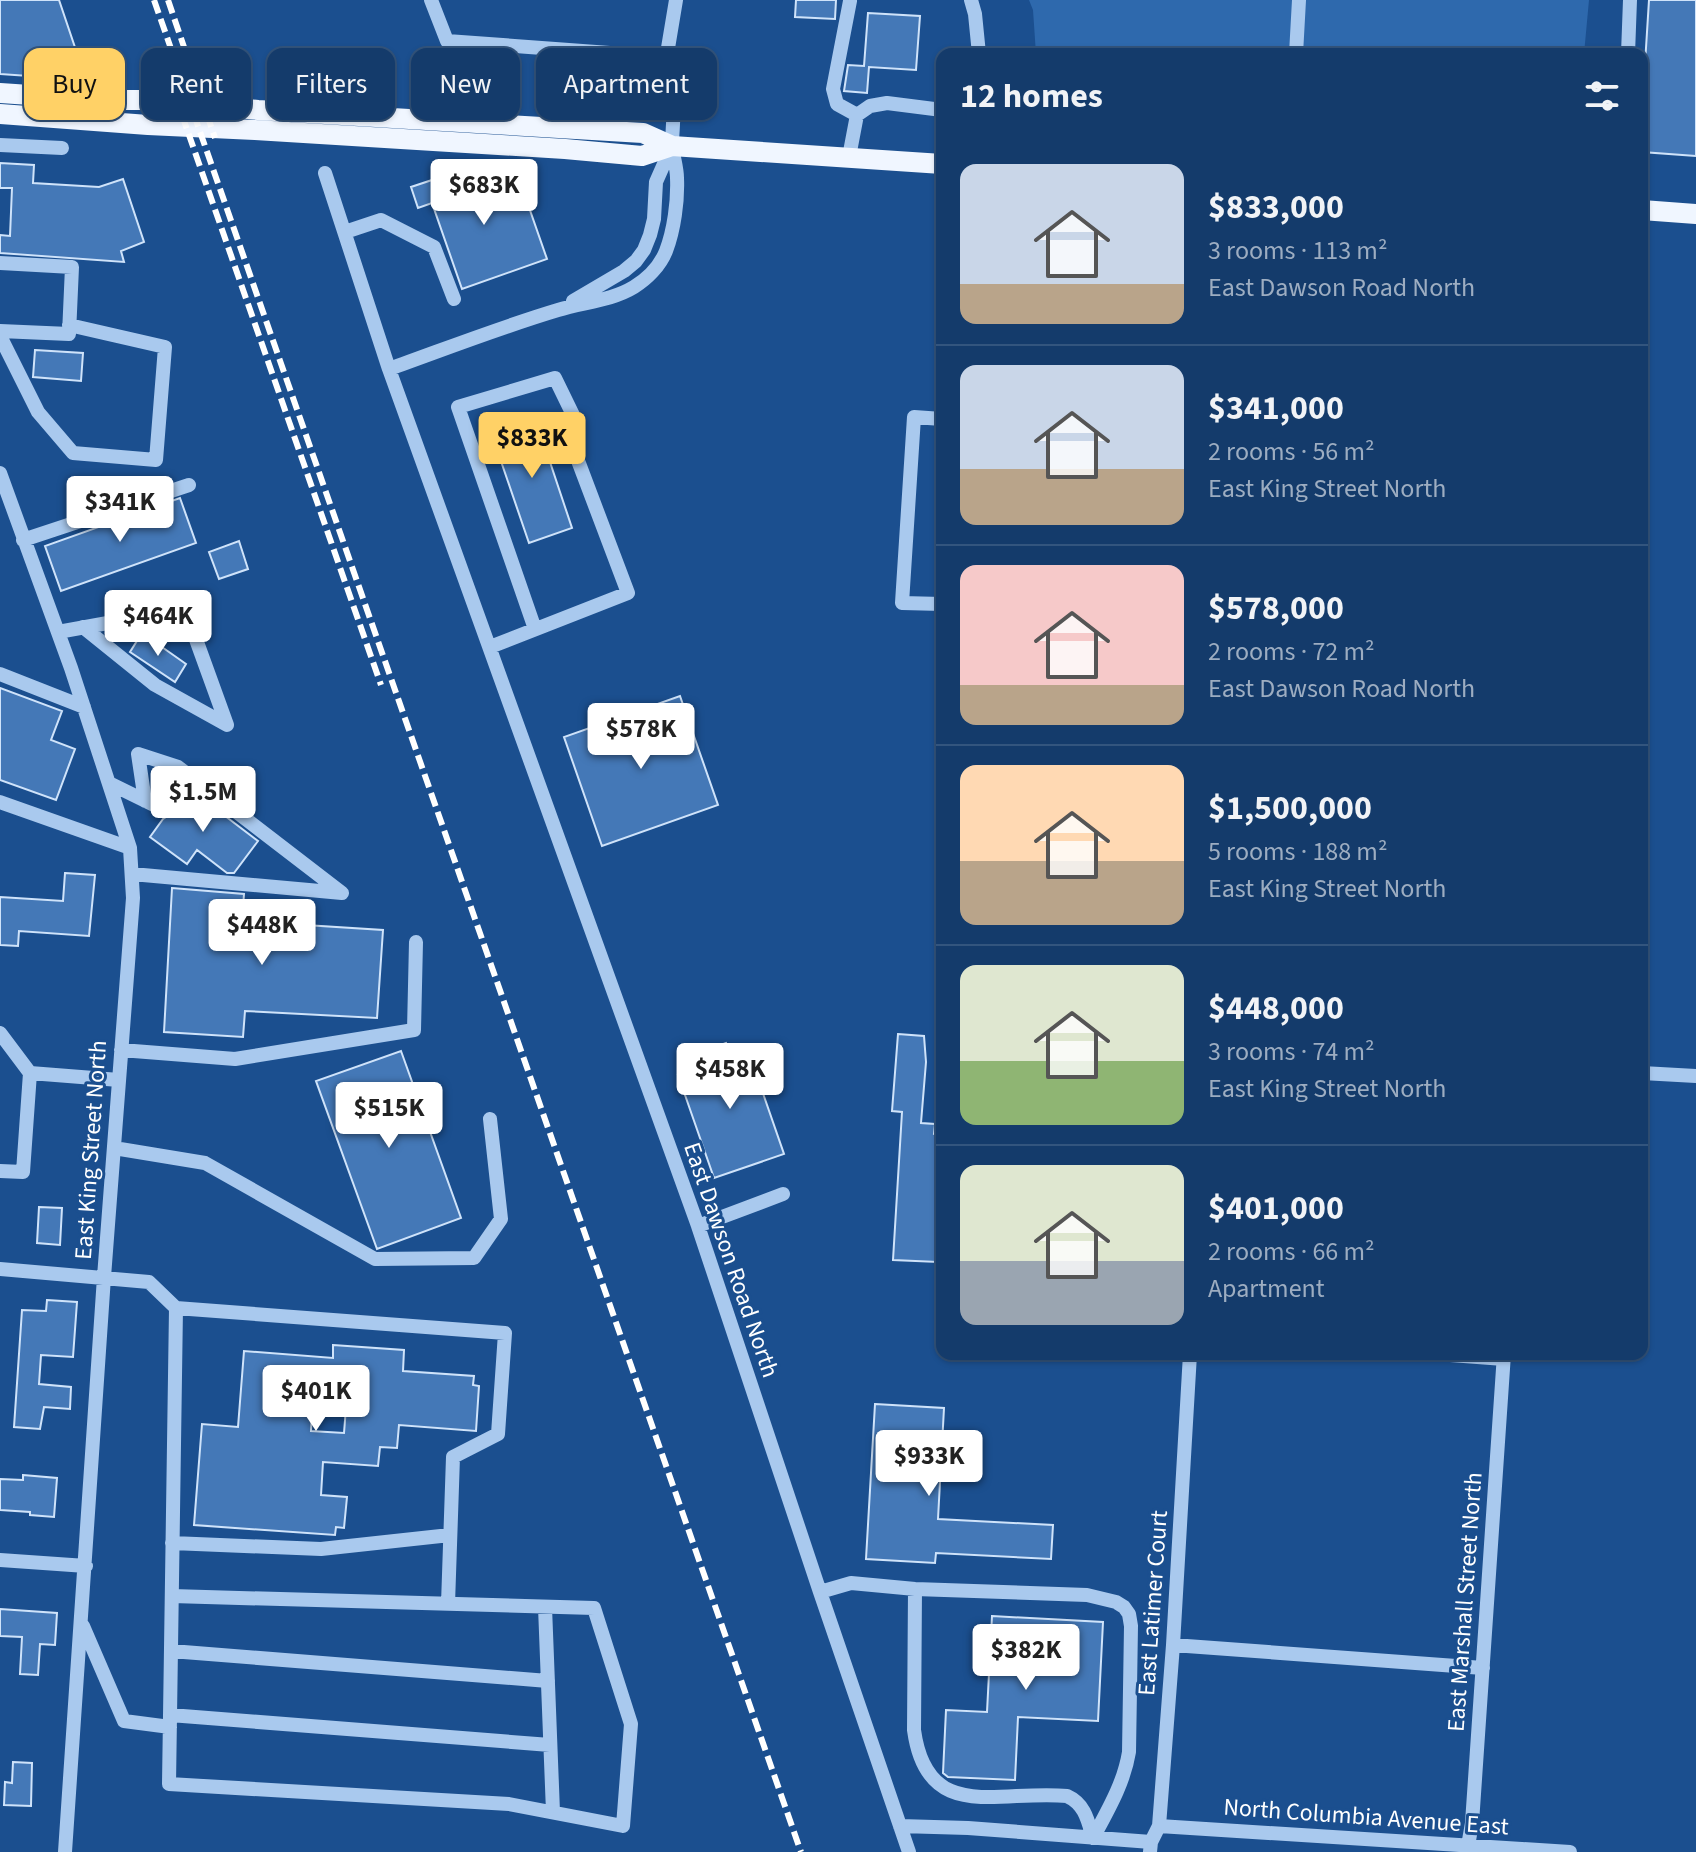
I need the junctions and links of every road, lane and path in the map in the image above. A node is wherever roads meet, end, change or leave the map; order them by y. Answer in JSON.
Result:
{"nodes":[{"id":1,"x":431,"y":0,"type":"edge"},
{"id":2,"x":676,"y":0,"type":"edge"},
{"id":3,"x":971,"y":0,"type":"edge"},
{"id":4,"x":1299,"y":0,"type":"edge"},
{"id":5,"x":1630,"y":0,"type":"edge"},
{"id":6,"x":850,"y":1,"type":"edge"},
{"id":7,"x":542,"y":48,"type":"edge"},
{"id":8,"x":668,"y":48,"type":"edge"},
{"id":9,"x":978,"y":48,"type":"edge"},
{"id":10,"x":1296,"y":48,"type":"edge"},
{"id":11,"x":1628,"y":48,"type":"edge"},
{"id":12,"x":0,"y":93,"type":"edge"},
{"id":13,"x":936,"y":109,"type":"edge"},
{"id":14,"x":0,"y":114,"type":"edge"},
{"id":15,"x":857,"y":115,"type":"junction"},
{"id":16,"x":673,"y":120,"type":"edge"},
{"id":17,"x":0,"y":145,"type":"edge"},
{"id":18,"x":672,"y":146,"type":"junction"},
{"id":19,"x":62,"y":148,"type":"dead end"},
{"id":20,"x":849,"y":157,"type":"junction"},
{"id":21,"x":936,"y":164,"type":"edge"},
{"id":22,"x":325,"y":173,"type":"dead end"},
{"id":23,"x":1648,"y":210,"type":"edge"},
{"id":24,"x":1696,"y":214,"type":"edge"},
{"id":25,"x":345,"y":232,"type":"junction"},
{"id":26,"x":0,"y":263,"type":"edge"},
{"id":27,"x":454,"y":299,"type":"dead end"},
{"id":28,"x":69,"y":325,"type":"junction"},
{"id":29,"x":0,"y":334,"type":"edge"},
{"id":30,"x":6,"y":364,"type":"edge"},
{"id":31,"x":389,"y":369,"type":"junction"},
{"id":32,"x":936,"y":419,"type":"edge"},
{"id":33,"x":0,"y":473,"type":"edge"},
{"id":34,"x":189,"y":485,"type":"dead end"},
{"id":35,"x":0,"y":515,"type":"edge"},
{"id":36,"x":16,"y":520,"type":"junction"},
{"id":37,"x":23,"y":540,"type":"junction"},
{"id":38,"x":936,"y":604,"type":"edge"},
{"id":39,"x":83,"y":627,"type":"junction"},
{"id":40,"x":535,"y":629,"type":"junction"},
{"id":41,"x":58,"y":632,"type":"junction"},
{"id":42,"x":490,"y":647,"type":"junction"},
{"id":43,"x":0,"y":674,"type":"edge"},
{"id":44,"x":84,"y":707,"type":"junction"},
{"id":45,"x":109,"y":783,"type":"junction"},
{"id":46,"x":145,"y":801,"type":"junction"},
{"id":47,"x":0,"y":802,"type":"edge"},
{"id":48,"x":162,"y":809,"type":"dead end"},
{"id":49,"x":130,"y":848,"type":"junction"},
{"id":50,"x":132,"y":874,"type":"junction"},
{"id":51,"x":416,"y":942,"type":"dead end"},
{"id":52,"x":0,"y":1033,"type":"edge"},
{"id":53,"x":121,"y":1050,"type":"junction"},
{"id":54,"x":30,"y":1073,"type":"junction"},
{"id":55,"x":1648,"y":1073,"type":"edge"},
{"id":56,"x":1696,"y":1076,"type":"edge"},
{"id":57,"x":119,"y":1080,"type":"junction"},
{"id":58,"x":490,"y":1119,"type":"dead end"},
{"id":59,"x":114,"y":1148,"type":"junction"},
{"id":60,"x":0,"y":1171,"type":"edge"},
{"id":61,"x":783,"y":1194,"type":"dead end"},
{"id":62,"x":698,"y":1226,"type":"junction"},
{"id":63,"x":0,"y":1269,"type":"edge"},
{"id":64,"x":104,"y":1277,"type":"junction"},
{"id":65,"x":176,"y":1308,"type":"junction"},
{"id":66,"x":1190,"y":1360,"type":"edge"},
{"id":67,"x":1504,"y":1360,"type":"edge"},
{"id":68,"x":450,"y":1535,"type":"junction"},
{"id":69,"x":172,"y":1543,"type":"junction"},
{"id":70,"x":0,"y":1560,"type":"edge"},
{"id":71,"x":86,"y":1566,"type":"junction"},
{"id":72,"x":915,"y":1589,"type":"junction"},
{"id":73,"x":820,"y":1592,"type":"junction"},
{"id":74,"x":172,"y":1596,"type":"junction"},
{"id":75,"x":448,"y":1604,"type":"junction"},
{"id":76,"x":545,"y":1607,"type":"junction"},
{"id":77,"x":81,"y":1622,"type":"junction"},
{"id":78,"x":1173,"y":1645,"type":"junction"},
{"id":79,"x":171,"y":1651,"type":"junction"},
{"id":80,"x":1483,"y":1668,"type":"junction"},
{"id":81,"x":548,"y":1681,"type":"junction"},
{"id":82,"x":170,"y":1721,"type":"junction"},
{"id":83,"x":550,"y":1745,"type":"junction"},
{"id":84,"x":553,"y":1812,"type":"junction"},
{"id":85,"x":900,"y":1826,"type":"junction"},
{"id":86,"x":1159,"y":1826,"type":"junction"},
{"id":87,"x":1093,"y":1838,"type":"junction"},
{"id":88,"x":1150,"y":1847,"type":"edge"},
{"id":89,"x":1467,"y":1849,"type":"edge"},
{"id":90,"x":65,"y":1852,"type":"edge"},
{"id":91,"x":909,"y":1852,"type":"edge"},
{"id":92,"x":1570,"y":1852,"type":"edge"}],
"edges":[{"from":1,"to":7,"type":"street"},
{"from":2,"to":8,"type":"street"},
{"from":3,"to":9,"type":"street"},
{"from":4,"to":10,"type":"street"},
{"from":5,"to":11,"type":"street"},
{"from":6,"to":15,"type":"street"},
{"from":12,"to":18,"type":"main road"},
{"from":13,"to":15,"type":"street"},
{"from":14,"to":18,"type":"main road"},
{"from":15,"to":20,"type":"street"},
{"from":16,"to":18,"type":"street"},
{"from":17,"to":19,"type":"street"},
{"from":18,"to":20,"type":"main road"},
{"from":18,"to":31,"type":"street"},
{"from":20,"to":21,"type":"main road"},
{"from":22,"to":25,"type":"street","name":"East Dawson Road North"},
{"from":23,"to":24,"type":"main road"},
{"from":25,"to":27,"type":"street"},
{"from":25,"to":31,"type":"street","name":"East Dawson Road North"},
{"from":26,"to":28,"type":"street"},
{"from":28,"to":29,"type":"street"},
{"from":28,"to":30,"type":"street"},
{"from":29,"to":30,"type":"street"},
{"from":31,"to":42,"type":"street","name":"East Dawson Road North"},
{"from":32,"to":38,"type":"street"},
{"from":33,"to":36,"type":"street","name":"East King Street North"},
{"from":34,"to":37,"type":"street"},
{"from":35,"to":36,"type":"street"},
{"from":36,"to":37,"type":"street","name":"East King Street North"},
{"from":37,"to":41,"type":"street","name":"East King Street North"},
{"from":39,"to":39,"type":"street"},
{"from":39,"to":41,"type":"street"},
{"from":40,"to":40,"type":"street"},
{"from":40,"to":42,"type":"street"},
{"from":41,"to":44,"type":"street","name":"East King Street North"},
{"from":42,"to":62,"type":"street","name":"East Dawson Road North"},
{"from":43,"to":44,"type":"street"},
{"from":44,"to":45,"type":"street","name":"East King Street North"},
{"from":45,"to":46,"type":"street"},
{"from":45,"to":49,"type":"street","name":"East King Street North"},
{"from":46,"to":48,"type":"street"},
{"from":46,"to":50,"type":"street"},
{"from":47,"to":49,"type":"street"},
{"from":49,"to":50,"type":"street","name":"East King Street North"},
{"from":50,"to":53,"type":"street","name":"East King Street North"},
{"from":51,"to":53,"type":"street"},
{"from":52,"to":54,"type":"street"},
{"from":53,"to":57,"type":"street","name":"East King Street North"},
{"from":54,"to":57,"type":"street"},
{"from":54,"to":60,"type":"street"},
{"from":55,"to":56,"type":"street"},
{"from":57,"to":59,"type":"street","name":"East King Street North"},
{"from":58,"to":59,"type":"street"},
{"from":59,"to":64,"type":"street","name":"East King Street North"},
{"from":61,"to":62,"type":"street"},
{"from":62,"to":73,"type":"street","name":"East Dawson Road North"},
{"from":63,"to":64,"type":"street"},
{"from":64,"to":65,"type":"street"},
{"from":64,"to":71,"type":"street","name":"East King Street North"},
{"from":65,"to":68,"type":"street"},
{"from":65,"to":69,"type":"street"},
{"from":66,"to":78,"type":"street","name":"East Latimer Court"},
{"from":67,"to":80,"type":"street","name":"East Marshall Street North"},
{"from":68,"to":69,"type":"street"},
{"from":68,"to":75,"type":"street"},
{"from":69,"to":74,"type":"street"},
{"from":70,"to":71,"type":"street"},
{"from":71,"to":77,"type":"street","name":"East King Street North"},
{"from":72,"to":73,"type":"street"},
{"from":72,"to":87,"type":"street"},
{"from":72,"to":87,"type":"street"},
{"from":73,"to":85,"type":"street","name":"East Dawson Road North"},
{"from":74,"to":75,"type":"street"},
{"from":74,"to":79,"type":"street"},
{"from":75,"to":76,"type":"street"},
{"from":76,"to":81,"type":"street"},
{"from":76,"to":84,"type":"street"},
{"from":77,"to":82,"type":"street"},
{"from":77,"to":90,"type":"street","name":"East King Street North"},
{"from":78,"to":80,"type":"street"},
{"from":78,"to":86,"type":"street","name":"East Latimer Court"},
{"from":79,"to":81,"type":"street"},
{"from":79,"to":82,"type":"street"},
{"from":80,"to":89,"type":"street","name":"East Marshall Street North"},
{"from":81,"to":83,"type":"street"},
{"from":82,"to":83,"type":"street"},
{"from":82,"to":84,"type":"street"},
{"from":83,"to":84,"type":"street"},
{"from":85,"to":87,"type":"street"},
{"from":85,"to":91,"type":"street","name":"East Dawson Road North"},
{"from":86,"to":88,"type":"street","name":"East Latimer Court"},
{"from":86,"to":89,"type":"street","name":"North Columbia Avenue East"},
{"from":87,"to":88,"type":"street"},
{"from":89,"to":92,"type":"street","name":"North Columbia Avenue East"}]}
